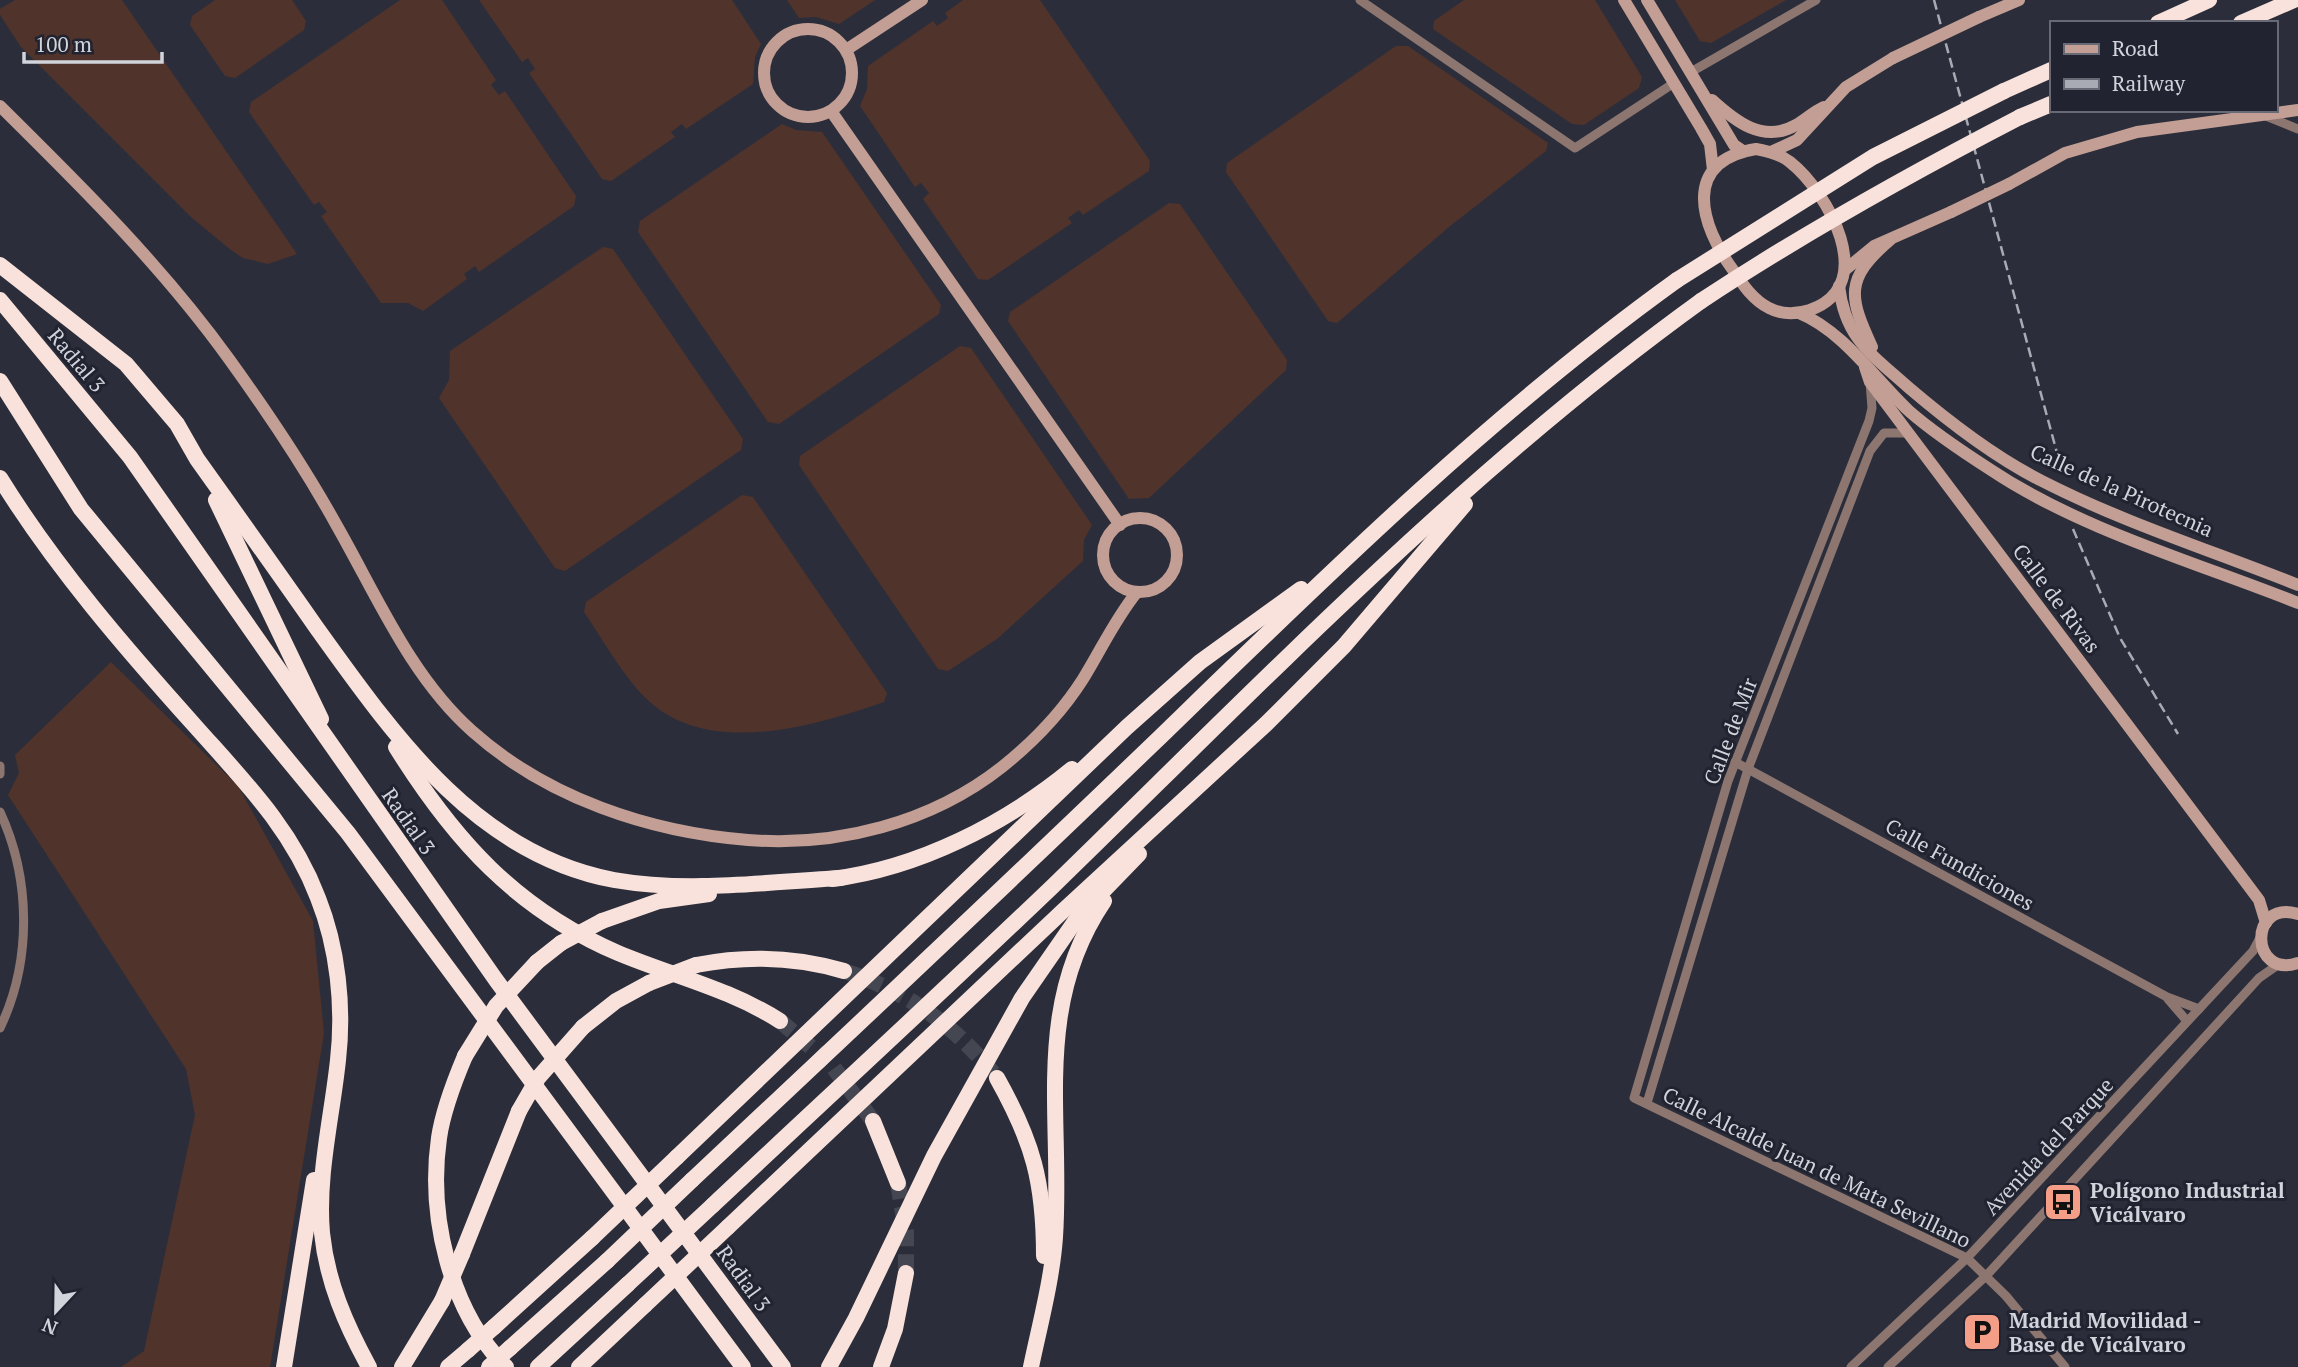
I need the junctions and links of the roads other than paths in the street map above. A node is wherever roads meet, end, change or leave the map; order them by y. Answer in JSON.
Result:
{"nodes":[{"id":1,"x":922,"y":0,"type":"edge"},
{"id":2,"x":1360,"y":0,"type":"edge"},
{"id":3,"x":1624,"y":0,"type":"edge"},
{"id":4,"x":1647,"y":0,"type":"edge"},
{"id":5,"x":1816,"y":0,"type":"edge"},
{"id":6,"x":2019,"y":0,"type":"edge"},
{"id":7,"x":2209,"y":0,"type":"edge"},
{"id":8,"x":2294,"y":0,"type":"edge"},
{"id":9,"x":2162,"y":21,"type":"edge"},
{"id":10,"x":2246,"y":21,"type":"edge"},
{"id":11,"x":846,"y":50,"type":"junction"},
{"id":12,"x":2050,"y":70,"type":"edge"},
{"id":13,"x":1690,"y":72,"type":"junction"},
{"id":14,"x":1674,"y":83,"type":"junction"},
{"id":15,"x":1702,"y":91,"type":"junction"},
{"id":16,"x":2050,"y":104,"type":"edge"},
{"id":17,"x":1827,"y":105,"type":"junction"},
{"id":18,"x":0,"y":106,"type":"edge"},
{"id":19,"x":2298,"y":110,"type":"edge"},
{"id":20,"x":831,"y":111,"type":"junction"},
{"id":21,"x":2261,"y":114,"type":"junction"},
{"id":22,"x":2298,"y":128,"type":"edge"},
{"id":23,"x":1743,"y":151,"type":"junction"},
{"id":24,"x":1771,"y":152,"type":"junction"},
{"id":25,"x":1713,"y":170,"type":"junction"},
{"id":26,"x":1890,"y":240,"type":"junction"},
{"id":27,"x":0,"y":265,"type":"edge"},
{"id":28,"x":1845,"y":270,"type":"junction"},
{"id":29,"x":1839,"y":286,"type":"junction"},
{"id":30,"x":0,"y":300,"type":"edge"},
{"id":31,"x":1799,"y":313,"type":"junction"},
{"id":32,"x":1879,"y":360,"type":"junction"},
{"id":33,"x":1865,"y":367,"type":"junction"},
{"id":34,"x":0,"y":381,"type":"edge"},
{"id":35,"x":1870,"y":382,"type":"junction"},
{"id":36,"x":1909,"y":433,"type":"junction"},
{"id":37,"x":197,"y":459,"type":"junction"},
{"id":38,"x":0,"y":478,"type":"edge"},
{"id":39,"x":1474,"y":486,"type":"junction"},
{"id":40,"x":1120,"y":525,"type":"junction"},
{"id":41,"x":1327,"y":575,"type":"junction"},
{"id":42,"x":2298,"y":585,"type":"edge"},
{"id":43,"x":1119,"y":586,"type":"junction"},
{"id":44,"x":1137,"y":592,"type":"junction"},
{"id":45,"x":2298,"y":603,"type":"edge"},
{"id":46,"x":1115,"y":618,"type":"junction"},
{"id":47,"x":354,"y":679,"type":"junction"},
{"id":48,"x":1127,"y":727,"type":"junction"},
{"id":49,"x":1229,"y":759,"type":"junction"},
{"id":50,"x":1735,"y":762,"type":"junction"},
{"id":51,"x":342,"y":763,"type":"junction"},
{"id":52,"x":0,"y":766,"type":"edge"},
{"id":53,"x":1748,"y":769,"type":"junction"},
{"id":54,"x":0,"y":775,"type":"edge"},
{"id":55,"x":0,"y":812,"type":"edge"},
{"id":56,"x":1150,"y":842,"type":"junction"},
{"id":57,"x":841,"y":878,"type":"junction"},
{"id":58,"x":2295,"y":911,"type":"edge"},
{"id":59,"x":2266,"y":923,"type":"junction"},
{"id":60,"x":2260,"y":938,"type":"junction"},
{"id":61,"x":2288,"y":964,"type":"edge"},
{"id":62,"x":844,"y":971,"type":"tunnel mouth"},
{"id":63,"x":2298,"y":974,"type":"edge"},
{"id":64,"x":2167,"y":997,"type":"junction"},
{"id":65,"x":2199,"y":1009,"type":"junction"},
{"id":66,"x":780,"y":1021,"type":"tunnel mouth"},
{"id":67,"x":2187,"y":1021,"type":"junction"},
{"id":68,"x":0,"y":1028,"type":"edge"},
{"id":69,"x":339,"y":1058,"type":"junction"},
{"id":70,"x":997,"y":1078,"type":"tunnel mouth"},
{"id":71,"x":1634,"y":1098,"type":"joint"},
{"id":72,"x":1647,"y":1103,"type":"junction"},
{"id":73,"x":873,"y":1121,"type":"tunnel mouth"},
{"id":74,"x":898,"y":1183,"type":"tunnel mouth"},
{"id":75,"x":1967,"y":1258,"type":"junction"},
{"id":76,"x":906,"y":1273,"type":"tunnel mouth"},
{"id":77,"x":1986,"y":1276,"type":"junction"},
{"id":78,"x":1043,"y":1311,"type":"junction"},
{"id":79,"x":833,"y":1360,"type":"edge"},
{"id":80,"x":284,"y":1367,"type":"edge"},
{"id":81,"x":369,"y":1367,"type":"edge"},
{"id":82,"x":402,"y":1367,"type":"edge"},
{"id":83,"x":448,"y":1367,"type":"edge"},
{"id":84,"x":489,"y":1367,"type":"edge"},
{"id":85,"x":506,"y":1367,"type":"edge"},
{"id":86,"x":538,"y":1367,"type":"edge"},
{"id":87,"x":579,"y":1367,"type":"edge"},
{"id":88,"x":743,"y":1367,"type":"edge"},
{"id":89,"x":783,"y":1367,"type":"edge"},
{"id":90,"x":881,"y":1367,"type":"edge"},
{"id":91,"x":1031,"y":1367,"type":"edge"},
{"id":92,"x":1851,"y":1367,"type":"edge"},
{"id":93,"x":1888,"y":1367,"type":"edge"},
{"id":94,"x":2064,"y":1367,"type":"edge"}],
"edges":[{"from":1,"to":11,"type":"street"},
{"from":2,"to":14,"type":"street"},
{"from":3,"to":14,"type":"street"},
{"from":4,"to":13,"type":"street"},
{"from":5,"to":13,"type":"street"},
{"from":6,"to":17,"type":"street","bridge":true},
{"from":7,"to":9,"type":"highway"},
{"from":8,"to":10,"type":"highway"},
{"from":11,"to":20,"type":"street"},
{"from":11,"to":20,"type":"street"},
{"from":12,"to":41,"type":"highway","bridge":true},
{"from":13,"to":15,"type":"street"},
{"from":14,"to":25,"type":"street"},
{"from":15,"to":17,"type":"street"},
{"from":15,"to":23,"type":"street"},
{"from":16,"to":39,"type":"highway","bridge":true},
{"from":17,"to":24,"type":"street"},
{"from":18,"to":46,"type":"street"},
{"from":19,"to":21,"type":"street"},
{"from":20,"to":40,"type":"street"},
{"from":21,"to":22,"type":"street"},
{"from":21,"to":26,"type":"street","bridge":true},
{"from":23,"to":24,"type":"street"},
{"from":23,"to":25,"type":"street"},
{"from":24,"to":28,"type":"street"},
{"from":25,"to":31,"type":"street"},
{"from":26,"to":28,"type":"street"},
{"from":26,"to":32,"type":"street"},
{"from":27,"to":37,"type":"highway"},
{"from":28,"to":29,"type":"street"},
{"from":29,"to":31,"type":"street"},
{"from":29,"to":32,"type":"street","name":"Calle de la Pirotecnia"},
{"from":30,"to":51,"type":"highway","name":"Radial 3"},
{"from":31,"to":33,"type":"street","name":"Calle de Rivas"},
{"from":32,"to":42,"type":"street","name":"Calle de la Pirotecnia"},
{"from":33,"to":35,"type":"street","name":"Calle de Rivas"},
{"from":33,"to":45,"type":"street","name":"Calle de la Pirotecnia"},
{"from":34,"to":88,"type":"highway"},
{"from":35,"to":36,"type":"street","name":"Calle de Rivas"},
{"from":35,"to":50,"type":"street","name":"Calle de Mir"},
{"from":36,"to":53,"type":"street","name":"Calle de Mir"},
{"from":36,"to":59,"type":"street","name":"Calle de Rivas"},
{"from":37,"to":47,"type":"highway"},
{"from":37,"to":51,"type":"highway"},
{"from":38,"to":69,"type":"highway"},
{"from":39,"to":49,"type":"highway"},
{"from":39,"to":86,"type":"highway","bridge":true},
{"from":40,"to":43,"type":"street"},
{"from":40,"to":44,"type":"street"},
{"from":41,"to":48,"type":"highway"},
{"from":41,"to":84,"type":"highway","bridge":true},
{"from":43,"to":44,"type":"street"},
{"from":43,"to":46,"type":"street"},
{"from":44,"to":46,"type":"street"},
{"from":47,"to":57,"type":"highway"},
{"from":47,"to":66,"type":"highway"},
{"from":48,"to":57,"type":"highway"},
{"from":48,"to":83,"type":"highway","bridge":true},
{"from":49,"to":56,"type":"highway"},
{"from":49,"to":87,"type":"highway","bridge":true},
{"from":50,"to":53,"type":"street","name":"Calle Fundiciones"},
{"from":50,"to":71,"type":"street","name":"Calle de Mir"},
{"from":51,"to":89,"type":"highway","name":"Radial 3"},
{"from":52,"to":54,"type":"street"},
{"from":53,"to":64,"type":"street","name":"Calle Fundiciones"},
{"from":53,"to":72,"type":"street","name":"Calle de Mir"},
{"from":55,"to":68,"type":"street"},
{"from":56,"to":78,"type":"highway"},
{"from":56,"to":79,"type":"highway"},
{"from":57,"to":85,"type":"highway","bridge":true},
{"from":58,"to":59,"type":"street"},
{"from":59,"to":60,"type":"street"},
{"from":60,"to":61,"type":"street"},
{"from":60,"to":65,"type":"street","name":"Avenida del Parque"},
{"from":61,"to":63,"type":"street"},
{"from":61,"to":77,"type":"street","name":"Avenida del Parque"},
{"from":62,"to":82,"type":"highway","bridge":true},
{"from":64,"to":65,"type":"street","name":"Calle Fundiciones"},
{"from":64,"to":67,"type":"street","name":"Calle Fundiciones"},
{"from":65,"to":67,"type":"street","name":"Avenida del Parque"},
{"from":67,"to":75,"type":"street","name":"Avenida del Parque"},
{"from":69,"to":80,"type":"highway"},
{"from":69,"to":81,"type":"highway"},
{"from":70,"to":78,"type":"highway"},
{"from":71,"to":72,"type":"street","name":"Calle Alcalde Juan de Mata Sevillano"},
{"from":72,"to":75,"type":"street","name":"Calle Alcalde Juan de Mata Sevillano"},
{"from":73,"to":74,"type":"highway"},
{"from":75,"to":77,"type":"street","name":"Calle Alcalde Juan de Mata Sevillano"},
{"from":75,"to":92,"type":"street","name":"Avenida del Parque"},
{"from":76,"to":90,"type":"highway"},
{"from":77,"to":93,"type":"street","name":"Avenida del Parque"},
{"from":77,"to":94,"type":"street","name":"Calle Alcalde Juan de Mata Sevillano"},
{"from":78,"to":91,"type":"highway"}]}
